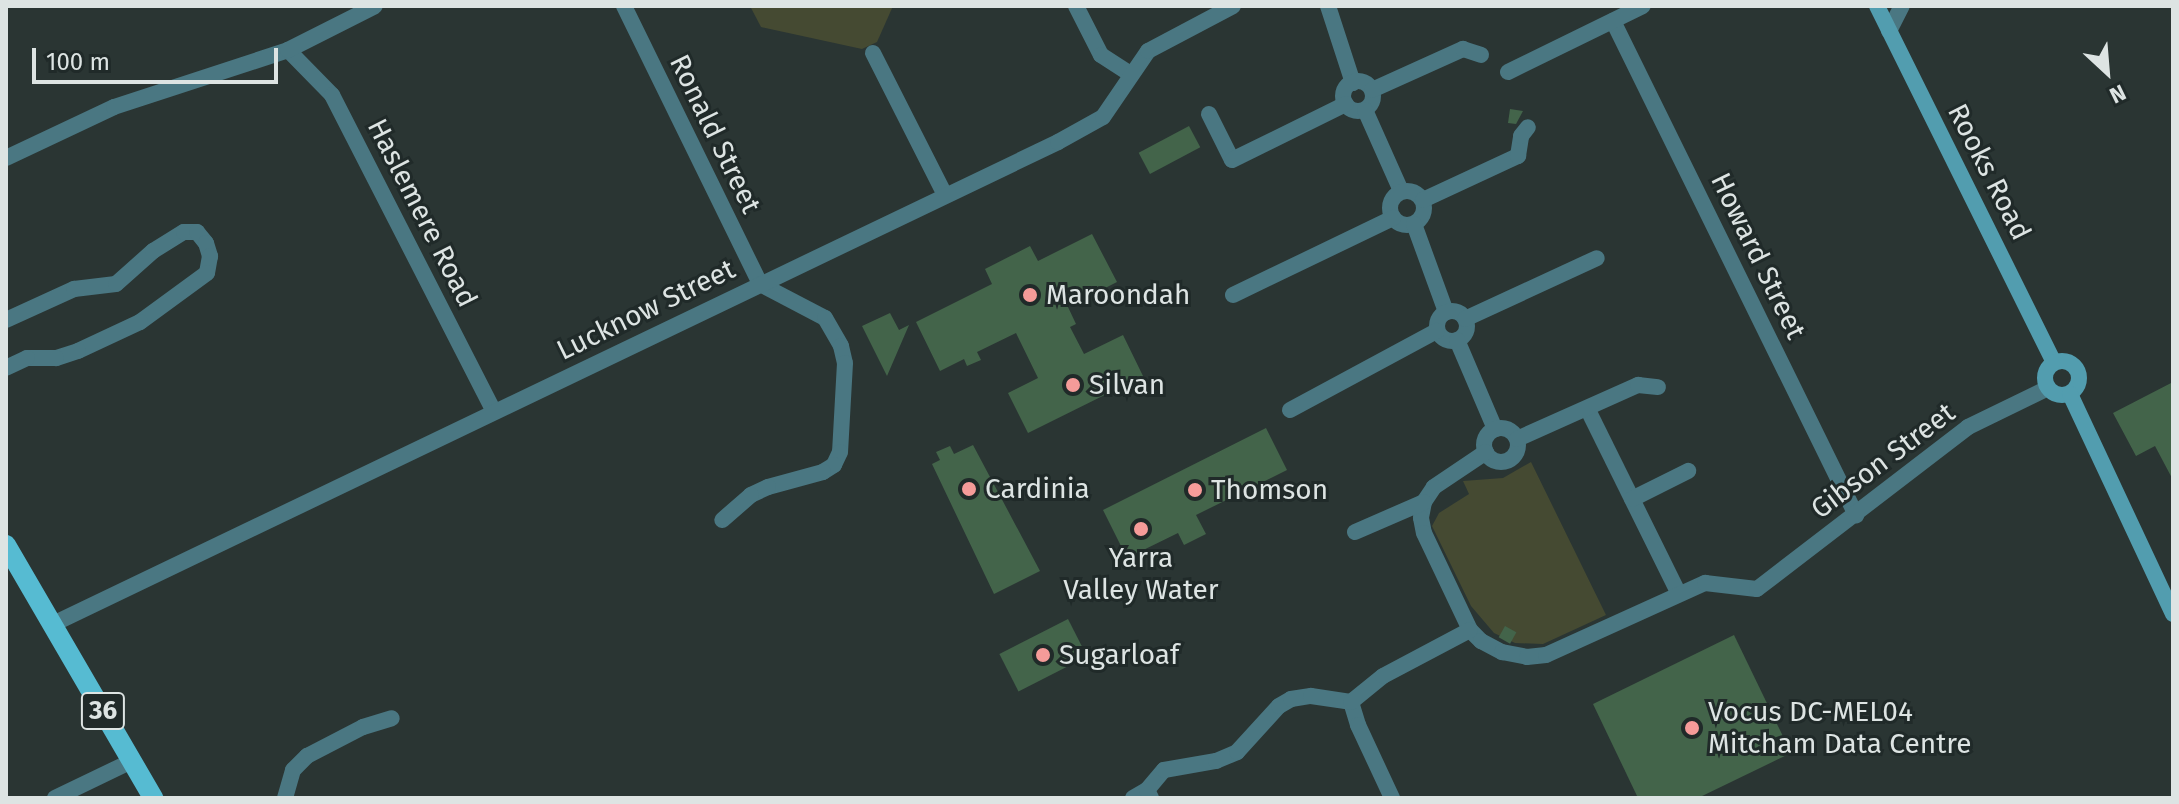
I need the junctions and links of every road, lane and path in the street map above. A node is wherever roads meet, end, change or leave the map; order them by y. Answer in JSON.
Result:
{"nodes":[{"id":1,"x":375,"y":6,"type":"edge"},
{"id":2,"x":624,"y":6,"type":"edge"},
{"id":3,"x":1076,"y":6,"type":"edge"},
{"id":4,"x":1233,"y":6,"type":"edge"},
{"id":5,"x":1328,"y":6,"type":"edge"},
{"id":6,"x":1643,"y":6,"type":"edge"},
{"id":7,"x":1877,"y":6,"type":"edge"},
{"id":8,"x":1902,"y":6,"type":"edge"},
{"id":9,"x":1613,"y":21,"type":"junction"},
{"id":10,"x":1889,"y":31,"type":"junction"},
{"id":11,"x":288,"y":50,"type":"junction"},
{"id":12,"x":873,"y":53,"type":"dead end"},
{"id":13,"x":1481,"y":55,"type":"dead end"},
{"id":14,"x":1508,"y":72,"type":"dead end"},
{"id":15,"x":1130,"y":74,"type":"junction"},
{"id":16,"x":1353,"y":83,"type":"junction"},
{"id":17,"x":1372,"y":90,"type":"junction"},
{"id":18,"x":1346,"y":104,"type":"junction"},
{"id":19,"x":1365,"y":110,"type":"junction"},
{"id":20,"x":1209,"y":114,"type":"dead end"},
{"id":21,"x":1528,"y":127,"type":"dead end"},
{"id":22,"x":6,"y":158,"type":"edge"},
{"id":23,"x":1401,"y":191,"type":"junction"},
{"id":24,"x":945,"y":195,"type":"junction"},
{"id":25,"x":1423,"y":200,"type":"junction"},
{"id":26,"x":1393,"y":218,"type":"junction"},
{"id":27,"x":1414,"y":224,"type":"junction"},
{"id":28,"x":1597,"y":258,"type":"dead end"},
{"id":29,"x":760,"y":284,"type":"junction"},
{"id":30,"x":1233,"y":295,"type":"dead end"},
{"id":31,"x":1446,"y":312,"type":"junction"},
{"id":32,"x":1465,"y":319,"type":"junction"},
{"id":33,"x":6,"y":320,"type":"edge"},
{"id":34,"x":1437,"y":331,"type":"junction"},
{"id":35,"x":1457,"y":340,"type":"junction"},
{"id":36,"x":2054,"y":362,"type":"junction"},
{"id":37,"x":6,"y":368,"type":"edge"},
{"id":38,"x":1658,"y":387,"type":"dead end"},
{"id":39,"x":2048,"y":388,"type":"junction"},
{"id":40,"x":2070,"y":394,"type":"junction"},
{"id":41,"x":1290,"y":410,"type":"dead end"},
{"id":42,"x":1588,"y":410,"type":"junction"},
{"id":43,"x":494,"y":411,"type":"junction"},
{"id":44,"x":1495,"y":429,"type":"junction"},
{"id":45,"x":1517,"y":439,"type":"junction"},
{"id":46,"x":1486,"y":452,"type":"junction"},
{"id":47,"x":1688,"y":471,"type":"dead end"},
{"id":48,"x":1632,"y":499,"type":"junction"},
{"id":49,"x":1424,"y":502,"type":"junction"},
{"id":50,"x":1856,"y":515,"type":"junction"},
{"id":51,"x":722,"y":520,"type":"dead end"},
{"id":52,"x":1355,"y":532,"type":"dead end"},
{"id":53,"x":6,"y":545,"type":"edge"},
{"id":54,"x":1678,"y":592,"type":"junction"},
{"id":55,"x":2173,"y":614,"type":"edge"},
{"id":56,"x":51,"y":625,"type":"junction"},
{"id":57,"x":1470,"y":630,"type":"junction"},
{"id":58,"x":1351,"y":702,"type":"junction"},
{"id":59,"x":392,"y":718,"type":"dead end"},
{"id":60,"x":132,"y":761,"type":"junction"},
{"id":61,"x":1144,"y":795,"type":"edge"},
{"id":62,"x":55,"y":798,"type":"edge"},
{"id":63,"x":153,"y":798,"type":"edge"},
{"id":64,"x":285,"y":798,"type":"edge"},
{"id":65,"x":1392,"y":798,"type":"edge"}],
"edges":[{"from":1,"to":11,"type":"street"},
{"from":2,"to":29,"type":"street","name":"Ronald Street"},
{"from":3,"to":15,"type":"street"},
{"from":4,"to":15,"type":"street","name":"Lucknow Street"},
{"from":5,"to":16,"type":"street"},
{"from":6,"to":9,"type":"street"},
{"from":7,"to":10,"type":"street","name":"Rooks Road"},
{"from":8,"to":10,"type":"street"},
{"from":9,"to":14,"type":"street"},
{"from":9,"to":50,"type":"street","name":"Howard Street"},
{"from":10,"to":36,"type":"street","name":"Rooks Road"},
{"from":11,"to":22,"type":"street"},
{"from":11,"to":43,"type":"street","name":"Haslemere Road"},
{"from":12,"to":24,"type":"street"},
{"from":13,"to":17,"type":"street"},
{"from":15,"to":24,"type":"street","name":"Lucknow Street"},
{"from":16,"to":17,"type":"street"},
{"from":16,"to":18,"type":"street"},
{"from":17,"to":19,"type":"street"},
{"from":18,"to":19,"type":"street"},
{"from":18,"to":20,"type":"street"},
{"from":19,"to":23,"type":"street"},
{"from":21,"to":25,"type":"street"},
{"from":23,"to":25,"type":"street"},
{"from":23,"to":26,"type":"street"},
{"from":24,"to":29,"type":"street","name":"Lucknow Street"},
{"from":25,"to":27,"type":"street"},
{"from":26,"to":27,"type":"street"},
{"from":26,"to":30,"type":"street"},
{"from":27,"to":31,"type":"street"},
{"from":28,"to":32,"type":"street"},
{"from":29,"to":43,"type":"street","name":"Lucknow Street"},
{"from":29,"to":51,"type":"street"},
{"from":31,"to":32,"type":"street"},
{"from":31,"to":34,"type":"street"},
{"from":32,"to":35,"type":"street"},
{"from":33,"to":37,"type":"street"},
{"from":34,"to":35,"type":"street"},
{"from":34,"to":41,"type":"street"},
{"from":35,"to":44,"type":"street"},
{"from":36,"to":39,"type":"street"},
{"from":36,"to":40,"type":"street"},
{"from":38,"to":42,"type":"street"},
{"from":39,"to":40,"type":"street"},
{"from":39,"to":50,"type":"street","name":"Gibson Street"},
{"from":40,"to":55,"type":"street"},
{"from":42,"to":45,"type":"street"},
{"from":42,"to":48,"type":"street"},
{"from":43,"to":56,"type":"street","name":"Lucknow Street"},
{"from":44,"to":45,"type":"street"},
{"from":44,"to":46,"type":"street"},
{"from":45,"to":46,"type":"street"},
{"from":46,"to":49,"type":"street"},
{"from":47,"to":48,"type":"street"},
{"from":48,"to":54,"type":"street"},
{"from":49,"to":52,"type":"street"},
{"from":49,"to":57,"type":"street"},
{"from":50,"to":54,"type":"street","name":"Gibson Street"},
{"from":53,"to":56,"type":"main road","number":"36"},
{"from":54,"to":57,"type":"street"},
{"from":56,"to":60,"type":"main road","number":"36"},
{"from":57,"to":58,"type":"street"},
{"from":58,"to":61,"type":"street"},
{"from":58,"to":65,"type":"street"},
{"from":59,"to":64,"type":"street"},
{"from":60,"to":62,"type":"street"},
{"from":60,"to":63,"type":"main road","number":"36"}]}
